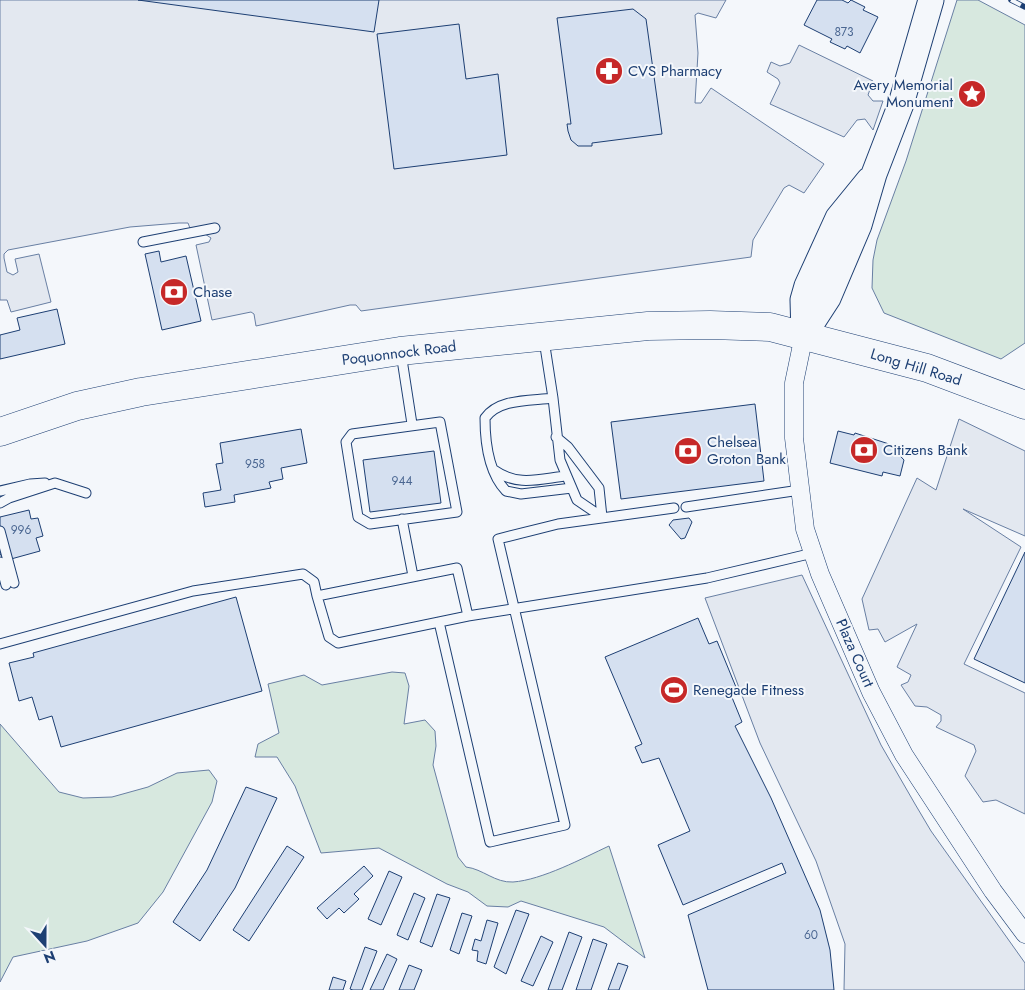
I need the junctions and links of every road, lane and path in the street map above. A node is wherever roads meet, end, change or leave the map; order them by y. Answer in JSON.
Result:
{"nodes":[{"id":1,"x":931,"y":0,"type":"edge"},
{"id":2,"x":215,"y":228,"type":"dead end"},
{"id":3,"x":143,"y":242,"type":"dead end"},
{"id":4,"x":804,"y":335,"type":"junction"},
{"id":5,"x":543,"y":337,"type":"junction"},
{"id":6,"x":400,"y":351,"type":"junction"},
{"id":7,"x":553,"y":398,"type":"junction"},
{"id":8,"x":1025,"y":405,"type":"edge"},
{"id":9,"x":412,"y":424,"type":"junction"},
{"id":10,"x":0,"y":432,"type":"edge"},
{"id":11,"x":556,"y":437,"type":"junction"},
{"id":12,"x":494,"y":470,"type":"junction"},
{"id":13,"x":566,"y":476,"type":"junction"},
{"id":14,"x":55,"y":483,"type":"junction"},
{"id":15,"x":572,"y":488,"type":"junction"},
{"id":16,"x":800,"y":490,"type":"junction"},
{"id":17,"x":0,"y":491,"type":"edge"},
{"id":18,"x":86,"y":493,"type":"dead end"},
{"id":19,"x":0,"y":503,"type":"edge"},
{"id":20,"x":686,"y":506,"type":"dead end"},
{"id":21,"x":674,"y":508,"type":"dead end"},
{"id":22,"x":602,"y":518,"type":"junction"},
{"id":23,"x":402,"y":519,"type":"junction"},
{"id":24,"x":0,"y":531,"type":"edge"},
{"id":25,"x":813,"y":553,"type":"junction"},
{"id":26,"x":0,"y":562,"type":"edge"},
{"id":27,"x":413,"y":576,"type":"junction"},
{"id":28,"x":318,"y":596,"type":"junction"},
{"id":29,"x":515,"y":607,"type":"junction"},
{"id":30,"x":468,"y":616,"type":"junction"},
{"id":31,"x":439,"y":622,"type":"junction"},
{"id":32,"x":0,"y":644,"type":"edge"},
{"id":33,"x":1025,"y":934,"type":"edge"}],
"edges":[{"from":1,"to":4,"type":"street"},
{"from":2,"to":3,"type":"lane"},
{"from":4,"to":5,"type":"main road","name":"Poquonnock Road"},
{"from":4,"to":8,"type":"main road","name":"Long Hill Road"},
{"from":4,"to":16,"type":"street","name":"Plaza Court"},
{"from":5,"to":6,"type":"main road","name":"Poquonnock Road"},
{"from":5,"to":7,"type":"lane"},
{"from":6,"to":9,"type":"lane"},
{"from":6,"to":10,"type":"main road","name":"Poquonnock Road"},
{"from":7,"to":11,"type":"lane"},
{"from":7,"to":12,"type":"lane"},
{"from":9,"to":23,"type":"lane"},
{"from":9,"to":23,"type":"lane"},
{"from":11,"to":13,"type":"lane"},
{"from":11,"to":22,"type":"lane"},
{"from":12,"to":13,"type":"lane"},
{"from":12,"to":15,"type":"lane"},
{"from":13,"to":15,"type":"lane"},
{"from":14,"to":17,"type":"lane"},
{"from":14,"to":18,"type":"lane"},
{"from":14,"to":19,"type":"lane"},
{"from":15,"to":22,"type":"lane"},
{"from":16,"to":20,"type":"lane"},
{"from":16,"to":25,"type":"street","name":"Plaza Court"},
{"from":21,"to":22,"type":"lane"},
{"from":22,"to":29,"type":"lane"},
{"from":23,"to":27,"type":"lane"},
{"from":24,"to":26,"type":"lane"},
{"from":25,"to":29,"type":"lane"},
{"from":25,"to":33,"type":"street","name":"Plaza Court"},
{"from":27,"to":28,"type":"lane"},
{"from":27,"to":30,"type":"lane"},
{"from":28,"to":31,"type":"lane"},
{"from":28,"to":32,"type":"lane"},
{"from":29,"to":30,"type":"lane"},
{"from":29,"to":31,"type":"lane"},
{"from":30,"to":31,"type":"lane"}]}
